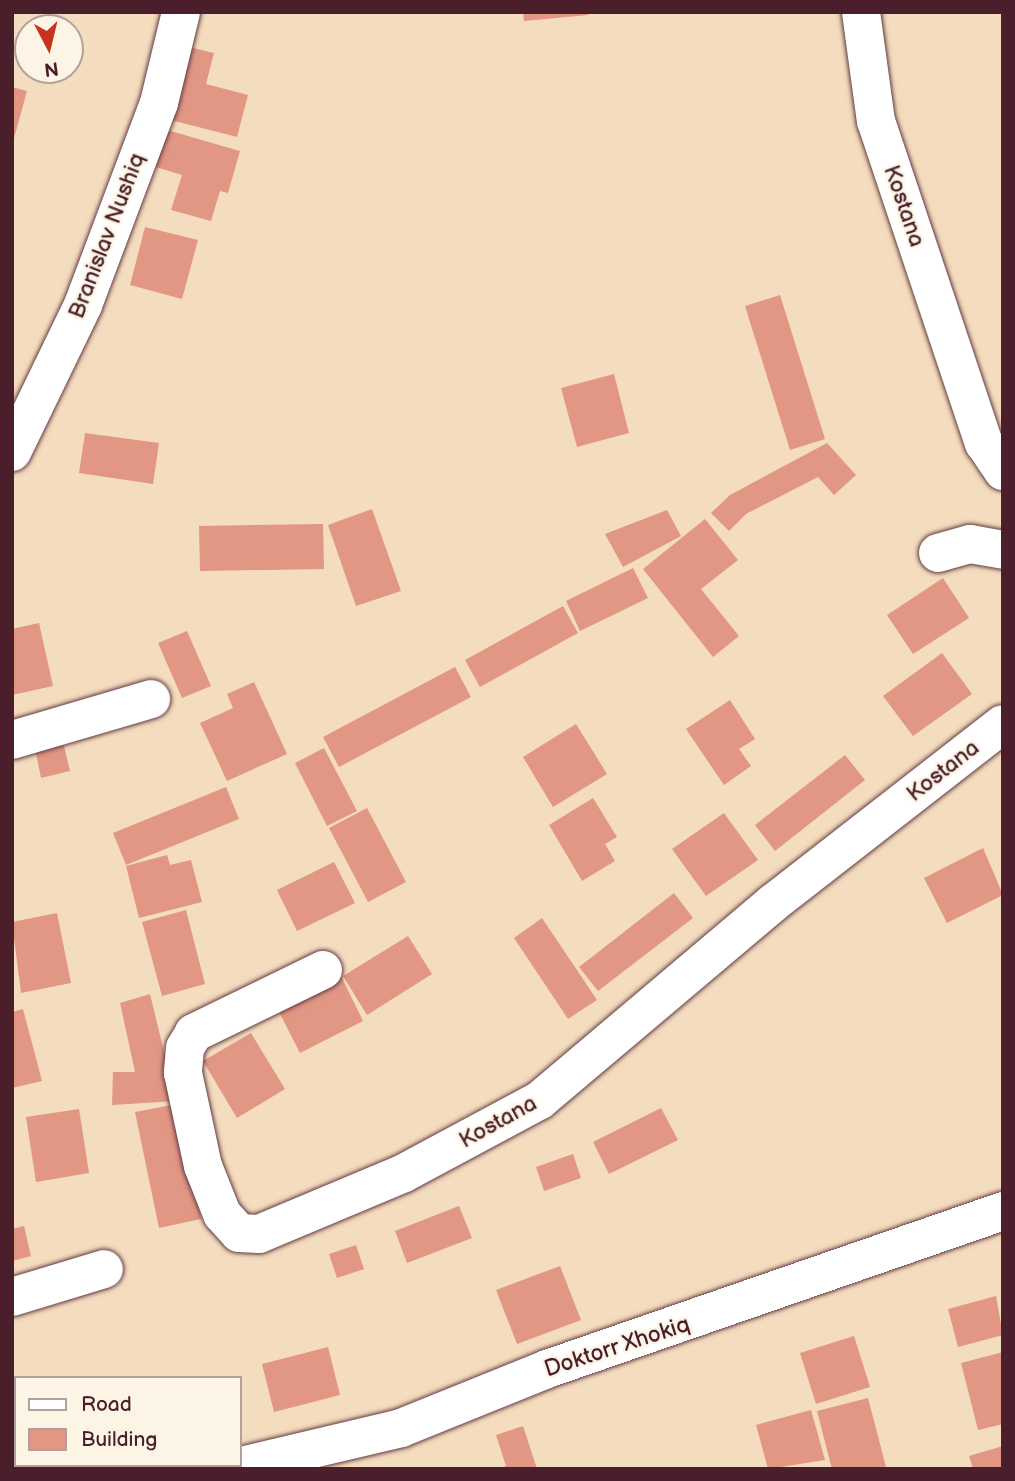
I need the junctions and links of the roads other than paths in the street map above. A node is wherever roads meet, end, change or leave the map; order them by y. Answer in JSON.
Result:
{"nodes":[{"id":1,"x":181,"y":12,"type":"edge"},
{"id":2,"x":861,"y":12,"type":"edge"},
{"id":3,"x":12,"y":452,"type":"edge"},
{"id":4,"x":1003,"y":471,"type":"edge"},
{"id":5,"x":938,"y":553,"type":"dead end"},
{"id":6,"x":1000,"y":557,"type":"edge"},
{"id":7,"x":151,"y":699,"type":"dead end"},
{"id":8,"x":1003,"y":724,"type":"edge"},
{"id":9,"x":12,"y":740,"type":"edge"},
{"id":10,"x":323,"y":970,"type":"dead end"},
{"id":11,"x":1003,"y":1211,"type":"edge"},
{"id":12,"x":104,"y":1269,"type":"dead end"},
{"id":13,"x":12,"y":1297,"type":"edge"},
{"id":14,"x":242,"y":1466,"type":"edge"}],
"edges":[{"from":1,"to":3,"type":"street","name":"Branislav Nushiq"},
{"from":2,"to":4,"type":"street","name":"Kostana"},
{"from":5,"to":6,"type":"street"},
{"from":7,"to":9,"type":"street"},
{"from":8,"to":10,"type":"street","name":"Kostana"},
{"from":11,"to":14,"type":"street","name":"Doktorr Xhokiq"},
{"from":12,"to":13,"type":"street"}]}
